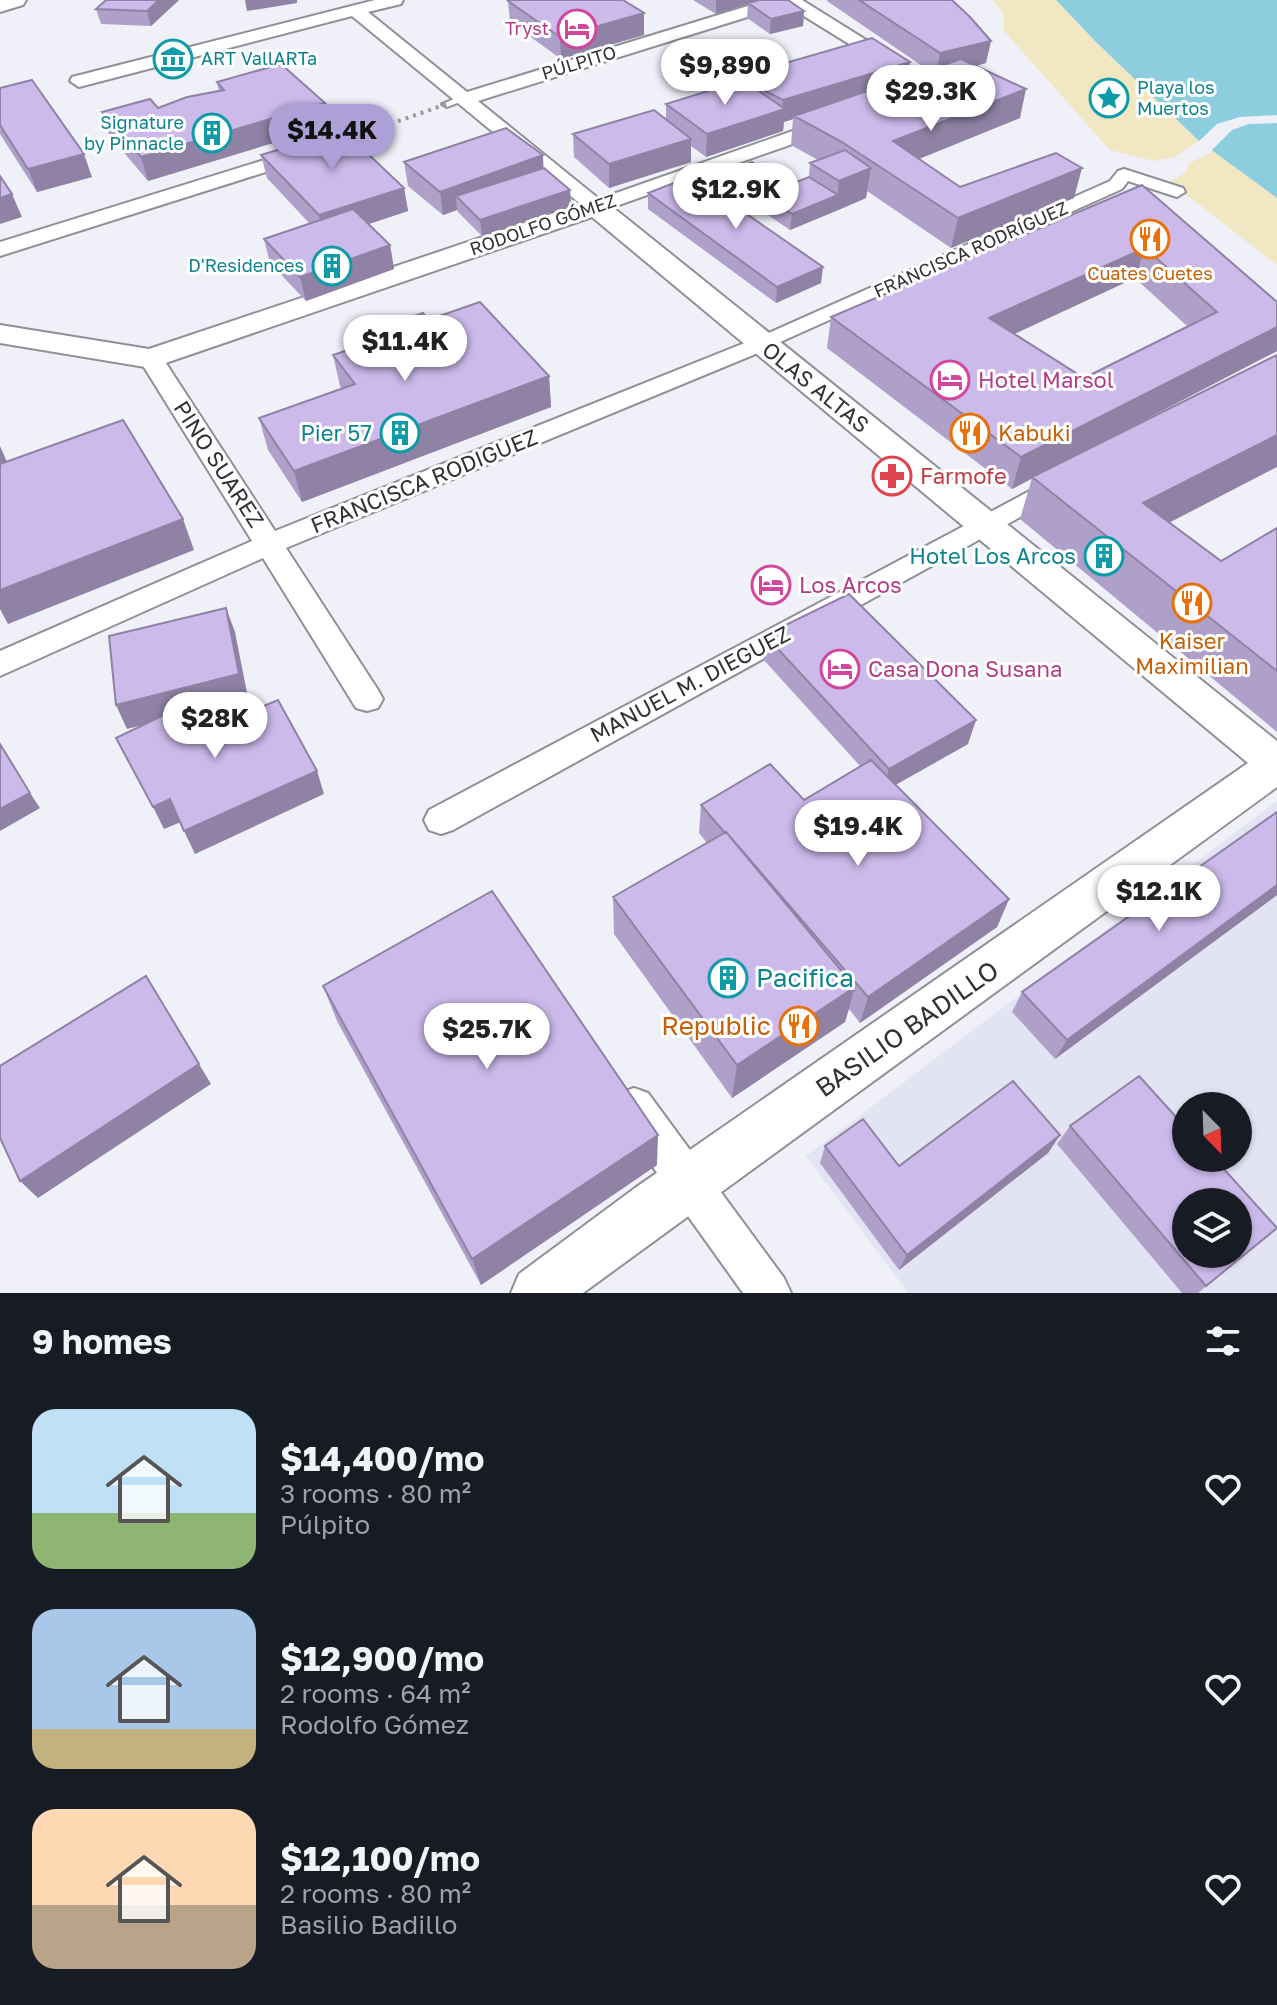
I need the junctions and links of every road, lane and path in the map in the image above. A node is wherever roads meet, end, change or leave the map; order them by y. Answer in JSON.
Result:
{"nodes":[{"id":1,"x":14,"y":0,"type":"edge"},
{"id":2,"x":395,"y":0,"type":"edge"},
{"id":3,"x":788,"y":0,"type":"edge"},
{"id":4,"x":0,"y":5,"type":"edge"},
{"id":5,"x":355,"y":10,"type":"junction"},
{"id":6,"x":79,"y":81,"type":"dead end"},
{"id":7,"x":905,"y":98,"type":"edge"},
{"id":8,"x":455,"y":101,"type":"junction"},
{"id":9,"x":846,"y":119,"type":"edge"},
{"id":10,"x":316,"y":149,"type":"edge"},
{"id":11,"x":1177,"y":192,"type":"dead end"},
{"id":12,"x":596,"y":207,"type":"junction"},
{"id":13,"x":0,"y":249,"type":"edge"},
{"id":14,"x":0,"y":334,"type":"edge"},
{"id":15,"x":762,"y":343,"type":"junction"},
{"id":16,"x":151,"y":359,"type":"junction"},
{"id":17,"x":1082,"y":472,"type":"edge"},
{"id":18,"x":984,"y":524,"type":"junction"},
{"id":19,"x":270,"y":544,"type":"junction"},
{"id":20,"x":0,"y":664,"type":"edge"},
{"id":21,"x":367,"y":699,"type":"dead end"},
{"id":22,"x":1277,"y":764,"type":"edge"},
{"id":23,"x":441,"y":820,"type":"dead end"},
{"id":24,"x":615,"y":1081,"type":"edge"},
{"id":25,"x":689,"y":1184,"type":"junction"},
{"id":26,"x":538,"y":1293,"type":"edge"},
{"id":27,"x":769,"y":1293,"type":"edge"}],
"edges":[{"from":1,"to":4,"type":"main road"},
{"from":2,"to":5,"type":"street"},
{"from":3,"to":7,"type":"street"},
{"from":3,"to":8,"type":"street","name":"PÚLPITO"},
{"from":5,"to":6,"type":"street"},
{"from":5,"to":8,"type":"street","name":"OLAS ALTAS"},
{"from":8,"to":12,"type":"street","name":"OLAS ALTAS"},
{"from":9,"to":12,"type":"street","name":"RODOLFO GÓMEZ"},
{"from":10,"to":13,"type":"street"},
{"from":11,"to":15,"type":"street","name":"FRANCISCA RODRÍGUEZ"},
{"from":12,"to":15,"type":"street","name":"OLAS ALTAS"},
{"from":12,"to":16,"type":"street","name":"RODOLFO GÓMEZ"},
{"from":14,"to":16,"type":"street"},
{"from":15,"to":18,"type":"street","name":"OLAS ALTAS"},
{"from":15,"to":19,"type":"street","name":"FRANCISCA RODIGUEZ"},
{"from":16,"to":19,"type":"street","name":"PINO SUAREZ"},
{"from":17,"to":18,"type":"street","name":"MANUEL M. DIEGUEZ"},
{"from":18,"to":22,"type":"street","name":"OLAS ALTAS"},
{"from":18,"to":23,"type":"street","name":"MANUEL M. DIEGUEZ"},
{"from":19,"to":20,"type":"street","name":"FRANCISCA RODIGUEZ"},
{"from":19,"to":21,"type":"street","name":"PINO SUAREZ"},
{"from":22,"to":25,"type":"street","name":"BASILIO BADILLO"},
{"from":24,"to":25,"type":"street"},
{"from":25,"to":26,"type":"street","name":"BASILIO BADILLO"},
{"from":25,"to":27,"type":"street"}]}
